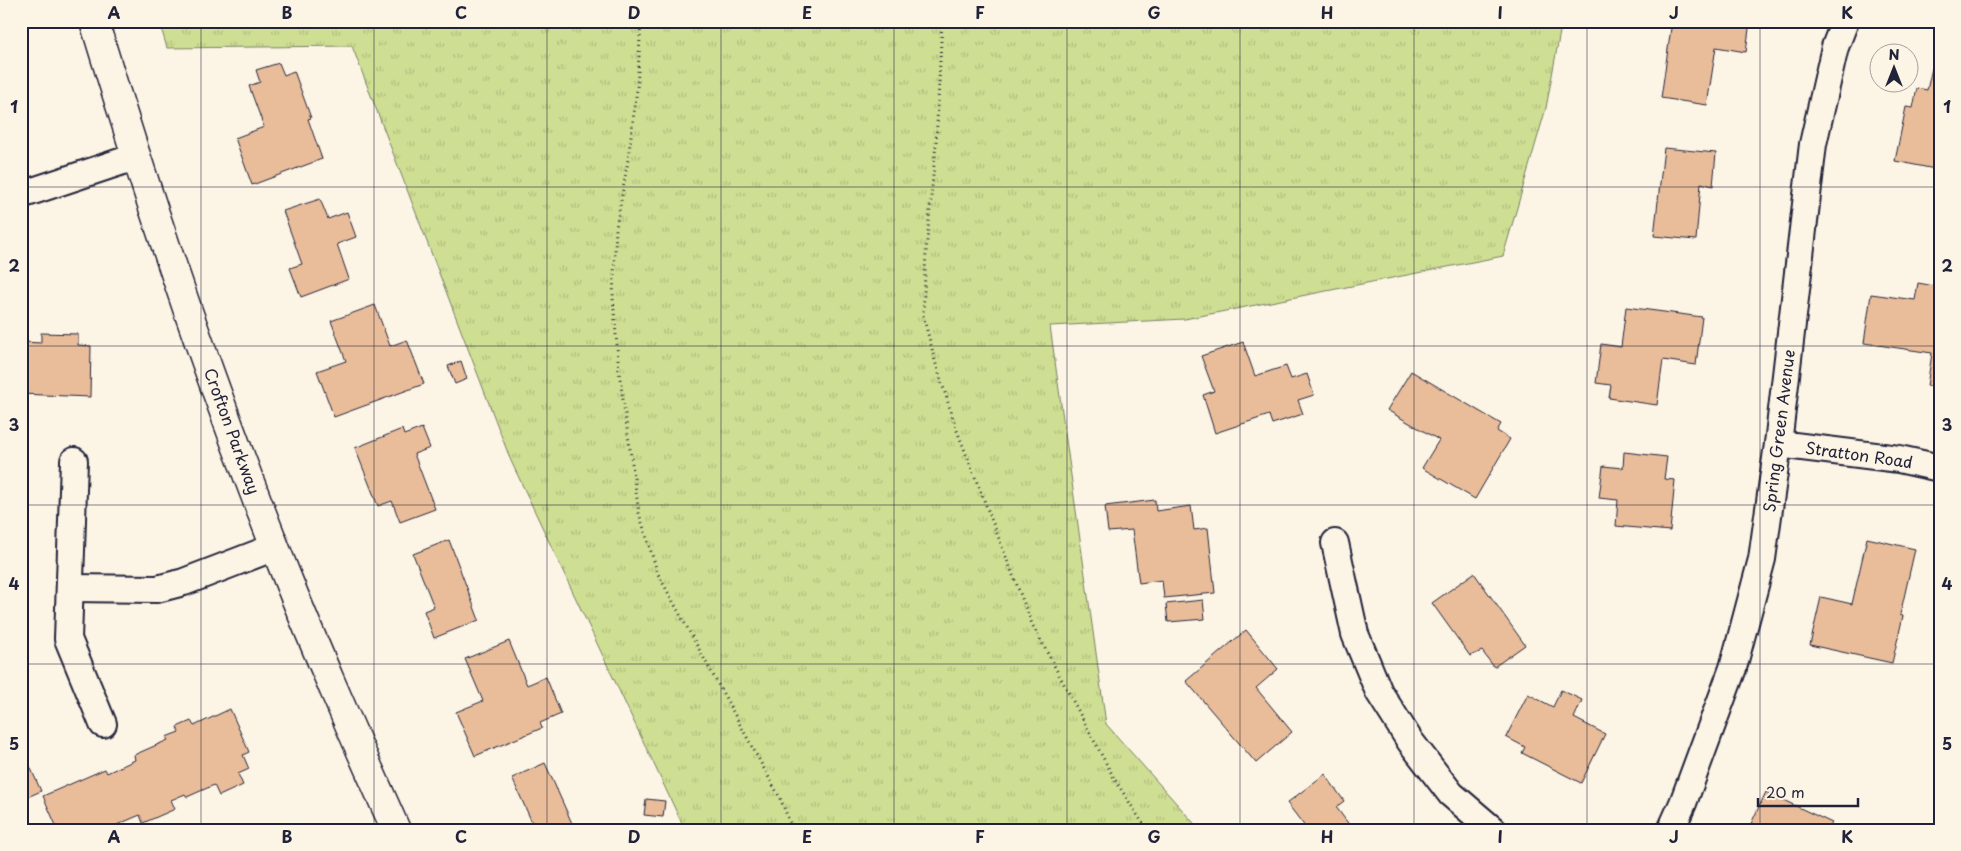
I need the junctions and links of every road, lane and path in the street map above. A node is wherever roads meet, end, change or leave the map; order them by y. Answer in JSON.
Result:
{"nodes":[{"id":1,"x":94,"y":21,"type":"edge"},
{"id":2,"x":641,"y":21,"type":"edge"},
{"id":3,"x":942,"y":21,"type":"edge"},
{"id":4,"x":1845,"y":21,"type":"edge"},
{"id":5,"x":135,"y":157,"type":"junction"},
{"id":6,"x":21,"y":195,"type":"edge"},
{"id":7,"x":1778,"y":444,"type":"junction"},
{"id":8,"x":74,"y":461,"type":"dead end"},
{"id":9,"x":1940,"y":468,"type":"edge"},
{"id":10,"x":1334,"y":544,"type":"dead end"},
{"id":11,"x":275,"y":547,"type":"junction"},
{"id":12,"x":70,"y":588,"type":"junction"},
{"id":13,"x":102,"y":724,"type":"dead end"},
{"id":14,"x":396,"y":830,"type":"edge"},
{"id":15,"x":793,"y":830,"type":"edge"},
{"id":16,"x":1148,"y":830,"type":"edge"},
{"id":17,"x":1493,"y":830,"type":"edge"},
{"id":18,"x":1671,"y":830,"type":"edge"}],
"edges":[{"from":1,"to":5,"type":"street","name":"Crofton Parkway"},
{"from":2,"to":15,"type":"path"},
{"from":3,"to":16,"type":"path"},
{"from":4,"to":7,"type":"street","name":"Spring Green Avenue"},
{"from":5,"to":6,"type":"street"},
{"from":5,"to":11,"type":"street","name":"Crofton Parkway"},
{"from":7,"to":9,"type":"street","name":"Stratton Road"},
{"from":7,"to":18,"type":"street","name":"Spring Green Avenue"},
{"from":8,"to":12,"type":"street"},
{"from":10,"to":17,"type":"street"},
{"from":11,"to":12,"type":"street"},
{"from":11,"to":14,"type":"street","name":"Crofton Parkway"},
{"from":12,"to":13,"type":"street"}]}
